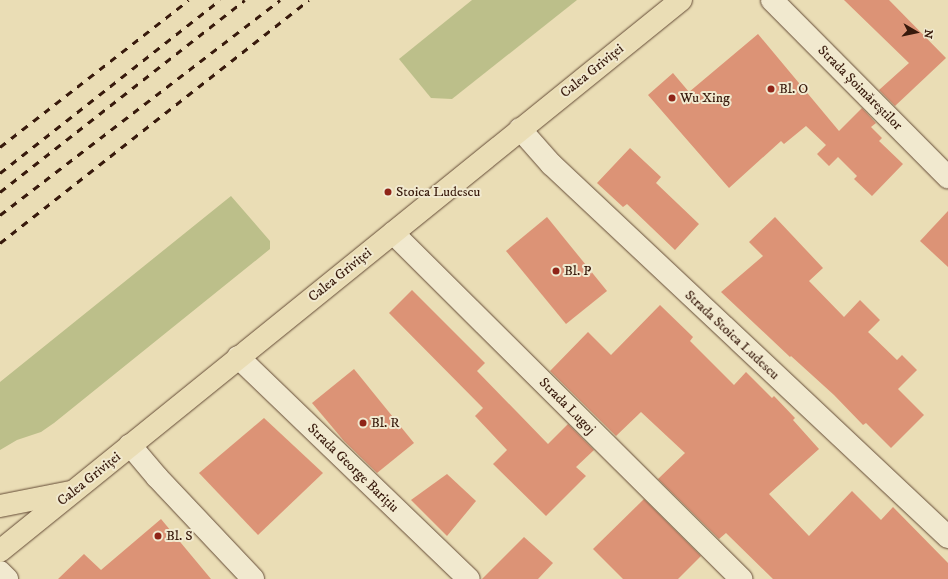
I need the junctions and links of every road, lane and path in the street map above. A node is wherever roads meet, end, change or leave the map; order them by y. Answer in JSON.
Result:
{"nodes":[{"id":1,"x":681,"y":0,"type":"edge"},
{"id":2,"x":772,"y":0,"type":"edge"},
{"id":3,"x":520,"y":129,"type":"junction"},
{"id":4,"x":948,"y":177,"type":"edge"},
{"id":5,"x":393,"y":233,"type":"junction"},
{"id":6,"x":238,"y":357,"type":"junction"},
{"id":7,"x":130,"y":445,"type":"junction"},
{"id":8,"x":74,"y":491,"type":"junction"},
{"id":9,"x":0,"y":506,"type":"edge"},
{"id":10,"x":948,"y":537,"type":"edge"},
{"id":11,"x":0,"y":550,"type":"edge"},
{"id":12,"x":0,"y":572,"type":"edge"},
{"id":13,"x":7,"y":579,"type":"edge"},
{"id":14,"x":253,"y":579,"type":"edge"},
{"id":15,"x":469,"y":579,"type":"edge"},
{"id":16,"x":742,"y":579,"type":"edge"}],
"edges":[{"from":1,"to":3,"type":"main road","name":"Calea Griviței"},
{"from":2,"to":4,"type":"street","name":"Strada Șoimăreștilor"},
{"from":3,"to":5,"type":"main road","name":"Calea Griviței"},
{"from":3,"to":10,"type":"street","name":"Strada Stoica Ludescu"},
{"from":5,"to":6,"type":"main road","name":"Calea Griviței"},
{"from":5,"to":16,"type":"street","name":"Strada Lugoj"},
{"from":6,"to":7,"type":"main road","name":"Calea Griviței"},
{"from":6,"to":15,"type":"street","name":"Strada George Barițiu"},
{"from":7,"to":8,"type":"main road","name":"Calea Griviței"},
{"from":7,"to":14,"type":"street"},
{"from":8,"to":9,"type":"main road"},
{"from":8,"to":11,"type":"main road","name":"Calea Griviței"},
{"from":12,"to":13,"type":"street"}]}
